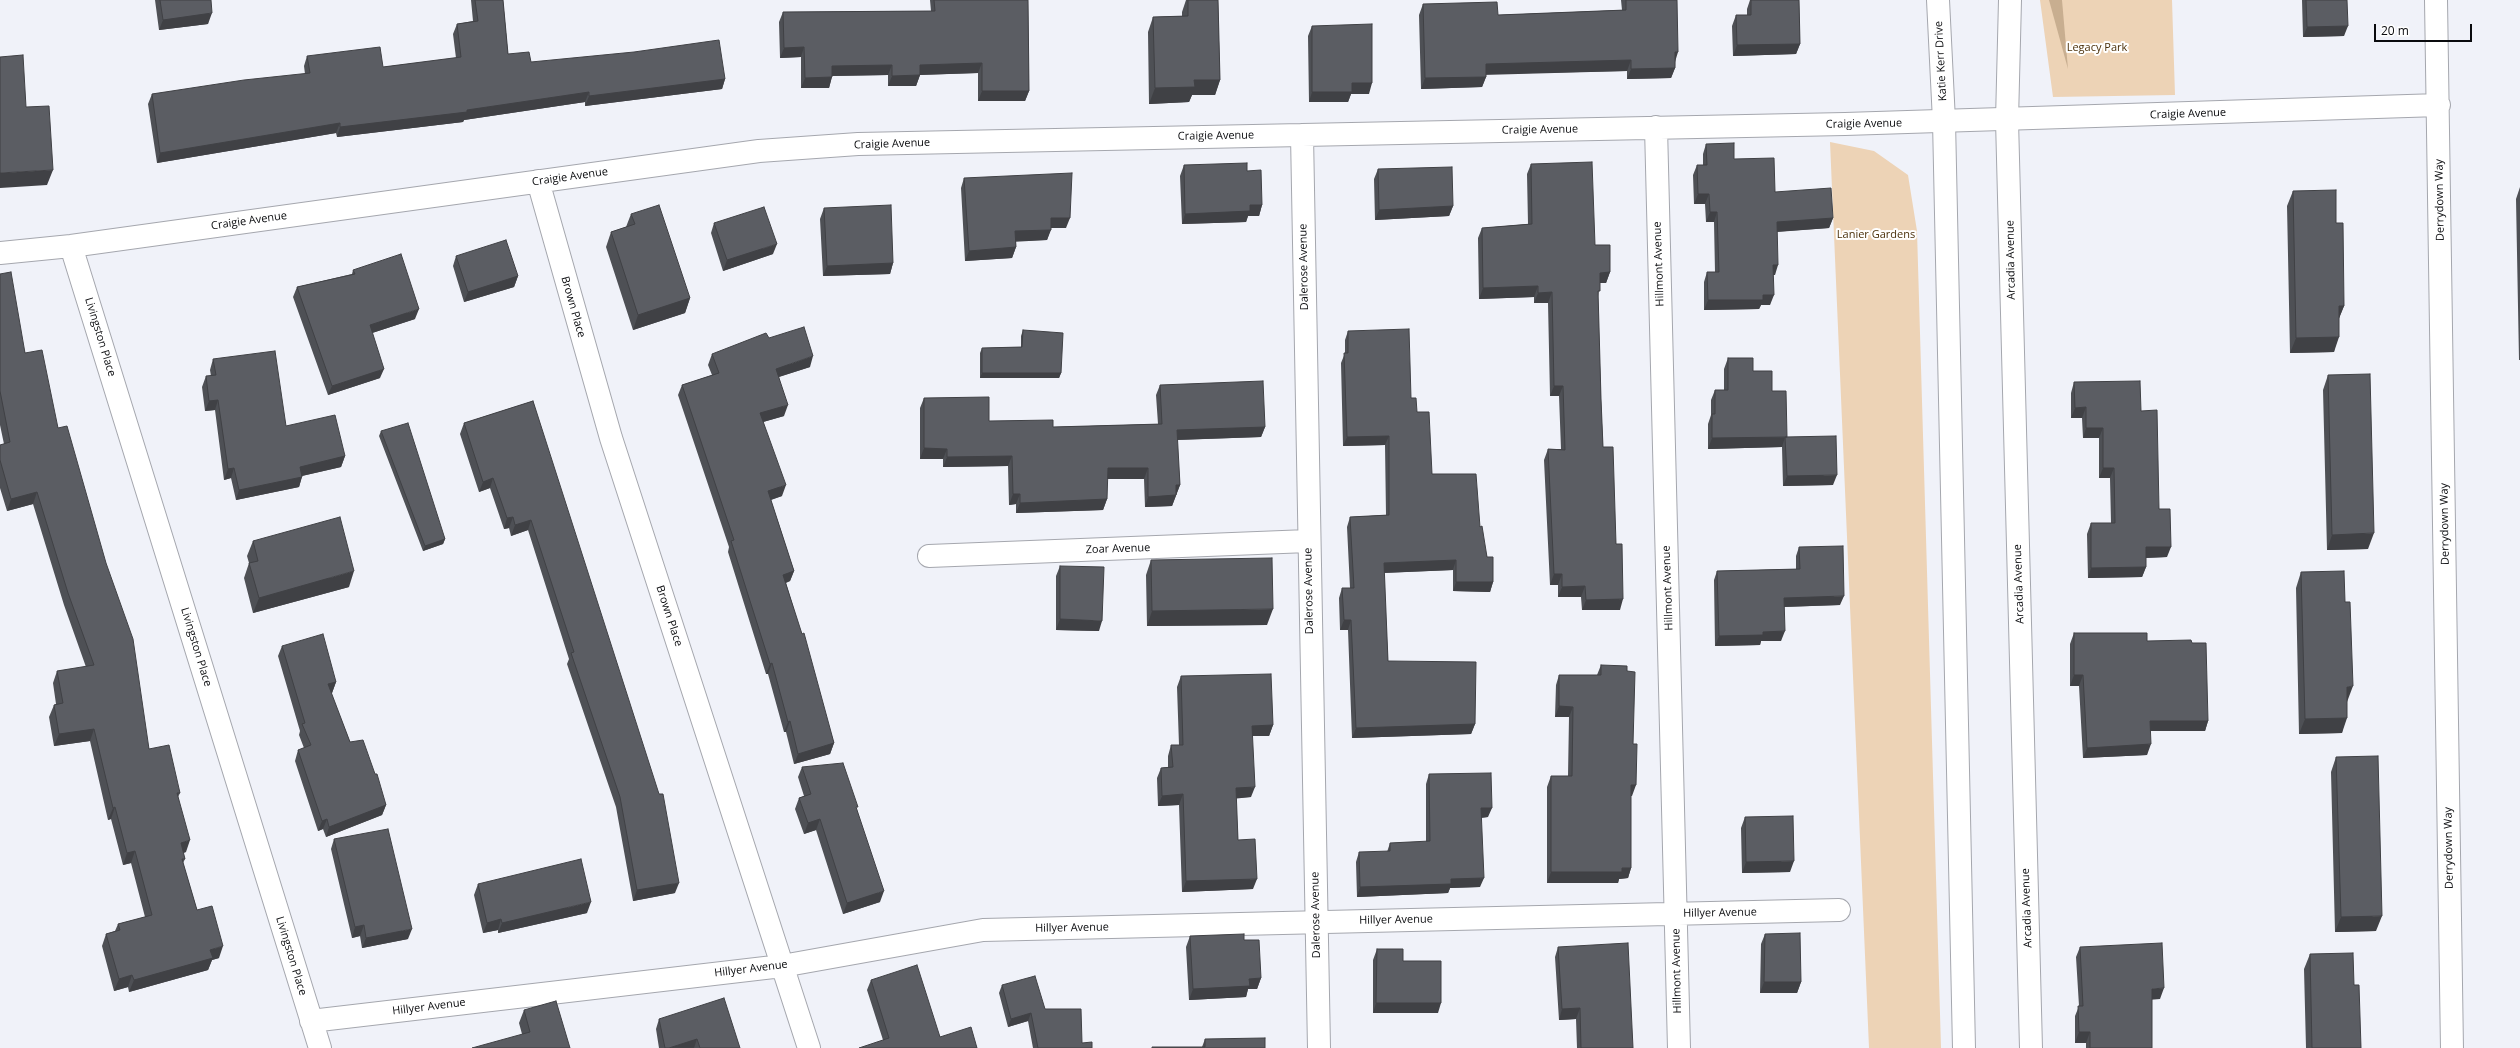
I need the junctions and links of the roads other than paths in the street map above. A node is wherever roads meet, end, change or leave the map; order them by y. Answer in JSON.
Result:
{"nodes":[{"id":1,"x":1938,"y":0,"type":"edge"},
{"id":2,"x":2010,"y":0,"type":"edge"},
{"id":3,"x":2436,"y":0,"type":"edge"},
{"id":4,"x":2439,"y":105,"type":"junction"},
{"id":5,"x":2007,"y":120,"type":"junction"},
{"id":6,"x":1944,"y":121,"type":"junction"},
{"id":7,"x":1656,"y":127,"type":"junction"},
{"id":8,"x":1302,"y":135,"type":"junction"},
{"id":9,"x":538,"y":181,"type":"junction"},
{"id":10,"x":71,"y":246,"type":"junction"},
{"id":11,"x":0,"y":253,"type":"edge"},
{"id":12,"x":1308,"y":540,"type":"junction"},
{"id":13,"x":928,"y":556,"type":"dead end"},
{"id":14,"x":1838,"y":910,"type":"dead end"},
{"id":15,"x":1676,"y":914,"type":"junction"},
{"id":16,"x":1316,"y":922,"type":"junction"},
{"id":17,"x":782,"y":966,"type":"junction"},
{"id":18,"x":311,"y":1021,"type":"junction"},
{"id":19,"x":320,"y":1048,"type":"edge"},
{"id":20,"x":809,"y":1048,"type":"edge"},
{"id":21,"x":1319,"y":1048,"type":"edge"},
{"id":22,"x":1679,"y":1048,"type":"edge"},
{"id":23,"x":1964,"y":1048,"type":"edge"},
{"id":24,"x":2031,"y":1048,"type":"edge"},
{"id":25,"x":2452,"y":1048,"type":"edge"}],
"edges":[{"from":1,"to":6,"type":"street","name":"Katie Kerr Drive"},
{"from":2,"to":5,"type":"street"},
{"from":3,"to":4,"type":"street","name":"Derrydown Way"},
{"from":4,"to":5,"type":"street","name":"Craigie Avenue"},
{"from":4,"to":25,"type":"street","name":"Derrydown Way"},
{"from":5,"to":6,"type":"street","name":"Craigie Avenue"},
{"from":5,"to":24,"type":"street","name":"Arcadia Avenue"},
{"from":6,"to":7,"type":"street","name":"Craigie Avenue"},
{"from":6,"to":23,"type":"street"},
{"from":7,"to":8,"type":"street","name":"Craigie Avenue"},
{"from":7,"to":15,"type":"street","name":"Hillmont Avenue"},
{"from":8,"to":9,"type":"street","name":"Craigie Avenue"},
{"from":8,"to":12,"type":"street","name":"Dalerose Avenue"},
{"from":9,"to":10,"type":"street","name":"Craigie Avenue"},
{"from":9,"to":17,"type":"street","name":"Brown Place"},
{"from":10,"to":11,"type":"street","name":"Craigie Avenue"},
{"from":10,"to":18,"type":"street","name":"Livingston Place"},
{"from":12,"to":13,"type":"street","name":"Zoar Avenue"},
{"from":12,"to":16,"type":"street","name":"Dalerose Avenue"},
{"from":14,"to":15,"type":"street","name":"Hillyer Avenue"},
{"from":15,"to":16,"type":"street","name":"Hillyer Avenue"},
{"from":15,"to":22,"type":"street","name":"Hillmont Avenue"},
{"from":16,"to":17,"type":"street","name":"Hillyer Avenue"},
{"from":16,"to":21,"type":"street","name":"Dalerose Avenue"},
{"from":17,"to":18,"type":"street","name":"Hillyer Avenue"},
{"from":17,"to":20,"type":"street","name":"Brown Place"},
{"from":18,"to":19,"type":"street","name":"Livingston Place"}]}
